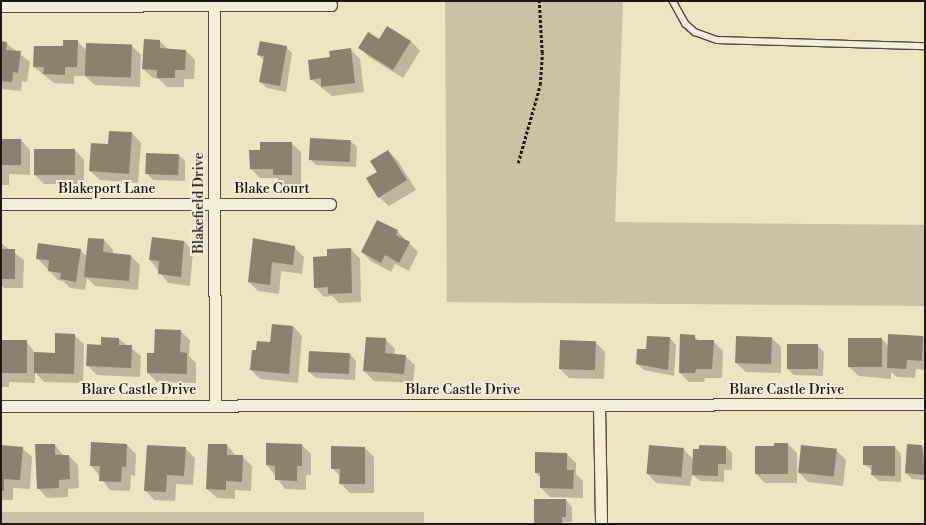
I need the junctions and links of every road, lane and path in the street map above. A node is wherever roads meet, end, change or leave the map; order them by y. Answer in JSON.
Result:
{"nodes":[{"id":1,"x":539,"y":1,"type":"edge"},
{"id":2,"x":673,"y":1,"type":"edge"},
{"id":3,"x":214,"y":3,"type":"edge"},
{"id":4,"x":331,"y":4,"type":"dead end"},
{"id":5,"x":1,"y":6,"type":"edge"},
{"id":6,"x":925,"y":46,"type":"edge"},
{"id":7,"x":518,"y":162,"type":"dead end"},
{"id":8,"x":214,"y":203,"type":"junction"},
{"id":9,"x":1,"y":204,"type":"edge"},
{"id":10,"x":330,"y":204,"type":"dead end"},
{"id":11,"x":925,"y":404,"type":"edge"},
{"id":12,"x":215,"y":405,"type":"junction"},
{"id":13,"x":599,"y":405,"type":"junction"},
{"id":14,"x":1,"y":406,"type":"edge"},
{"id":15,"x":600,"y":524,"type":"edge"}],
"edges":[{"from":1,"to":7,"type":"path"},
{"from":2,"to":6,"type":"lane"},
{"from":3,"to":4,"type":"street"},
{"from":3,"to":5,"type":"street"},
{"from":3,"to":8,"type":"street","name":"Blakefield Drive"},
{"from":8,"to":9,"type":"street","name":"Blakeport Lane"},
{"from":8,"to":10,"type":"street","name":"Blake Court"},
{"from":8,"to":12,"type":"street","name":"Blakefield Drive"},
{"from":11,"to":13,"type":"street","name":"Blare Castle Drive"},
{"from":12,"to":13,"type":"street","name":"Blare Castle Drive"},
{"from":12,"to":14,"type":"street","name":"Blare Castle Drive"},
{"from":13,"to":15,"type":"street"}]}
